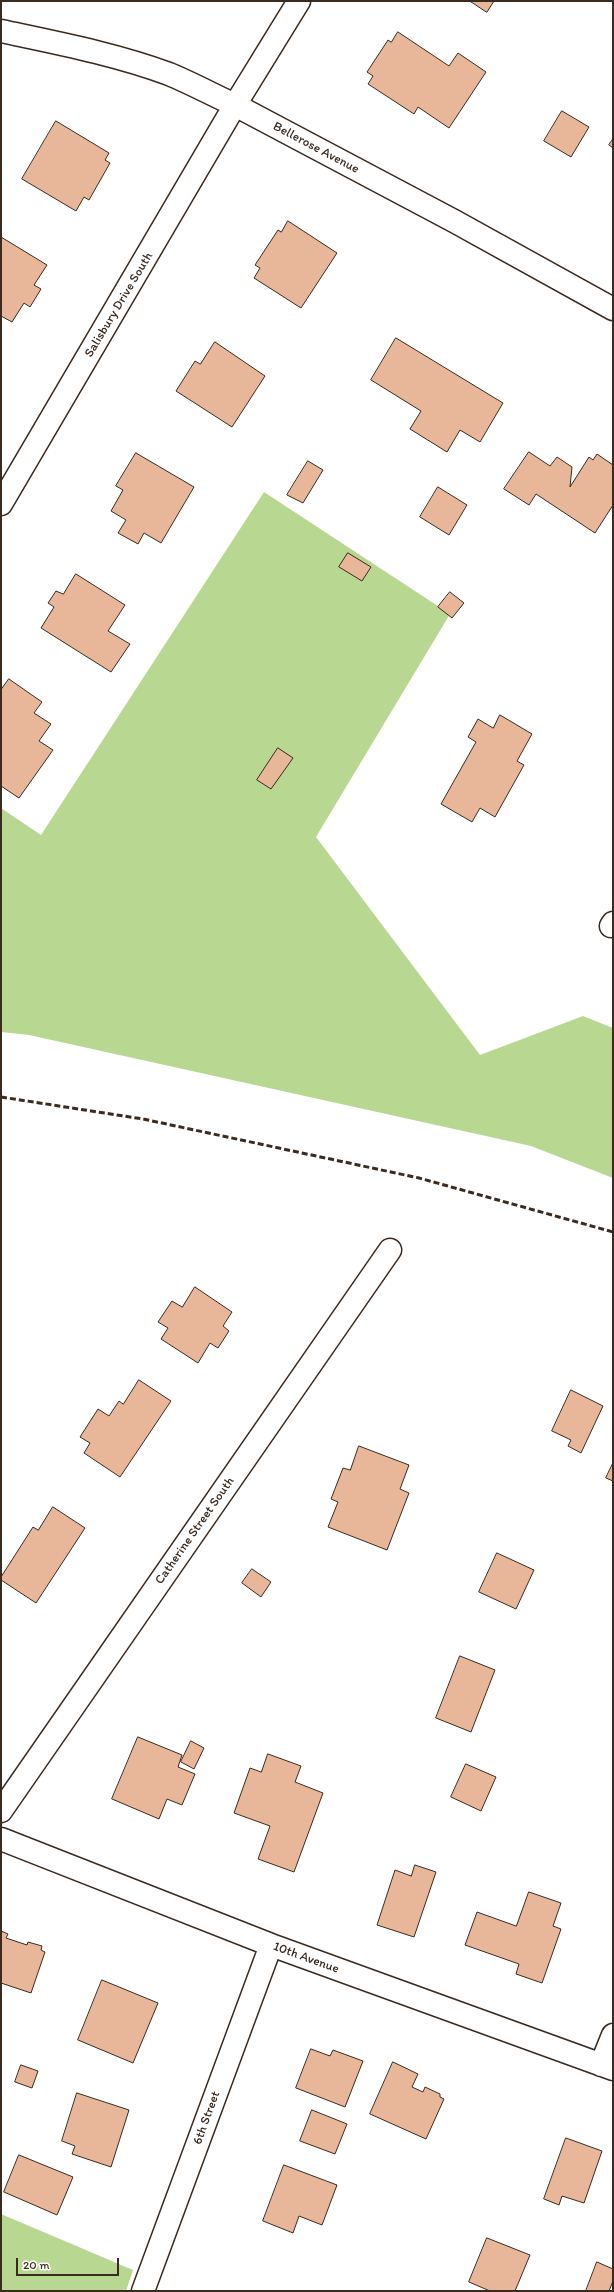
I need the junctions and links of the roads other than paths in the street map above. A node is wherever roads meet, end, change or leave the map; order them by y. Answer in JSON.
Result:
{"nodes":[{"id":1,"x":299,"y":1,"type":"edge"},
{"id":2,"x":1,"y":30,"type":"edge"},
{"id":3,"x":235,"y":105,"type":"junction"},
{"id":4,"x":613,"y":309,"type":"edge"},
{"id":5,"x":1,"y":504,"type":"edge"},
{"id":6,"x":390,"y":1250,"type":"dead end"},
{"id":7,"x":1,"y":1811,"type":"edge"},
{"id":8,"x":1,"y":1838,"type":"edge"},
{"id":9,"x":271,"y":1945,"type":"junction"},
{"id":10,"x":613,"y":2035,"type":"edge"},
{"id":11,"x":607,"y":2067,"type":"edge"},
{"id":12,"x":143,"y":2291,"type":"edge"}],
"edges":[{"from":1,"to":3,"type":"street","name":"Salisbury Drive South"},
{"from":2,"to":3,"type":"street","name":"Bellerose Avenue"},
{"from":3,"to":4,"type":"street","name":"Bellerose Avenue"},
{"from":3,"to":5,"type":"street","name":"Salisbury Drive South"},
{"from":6,"to":7,"type":"street","name":"Catherine Street South"},
{"from":8,"to":9,"type":"street","name":"10th Avenue"},
{"from":9,"to":11,"type":"street","name":"10th Avenue"},
{"from":9,"to":12,"type":"street","name":"6th Street"},
{"from":10,"to":11,"type":"street"}]}
